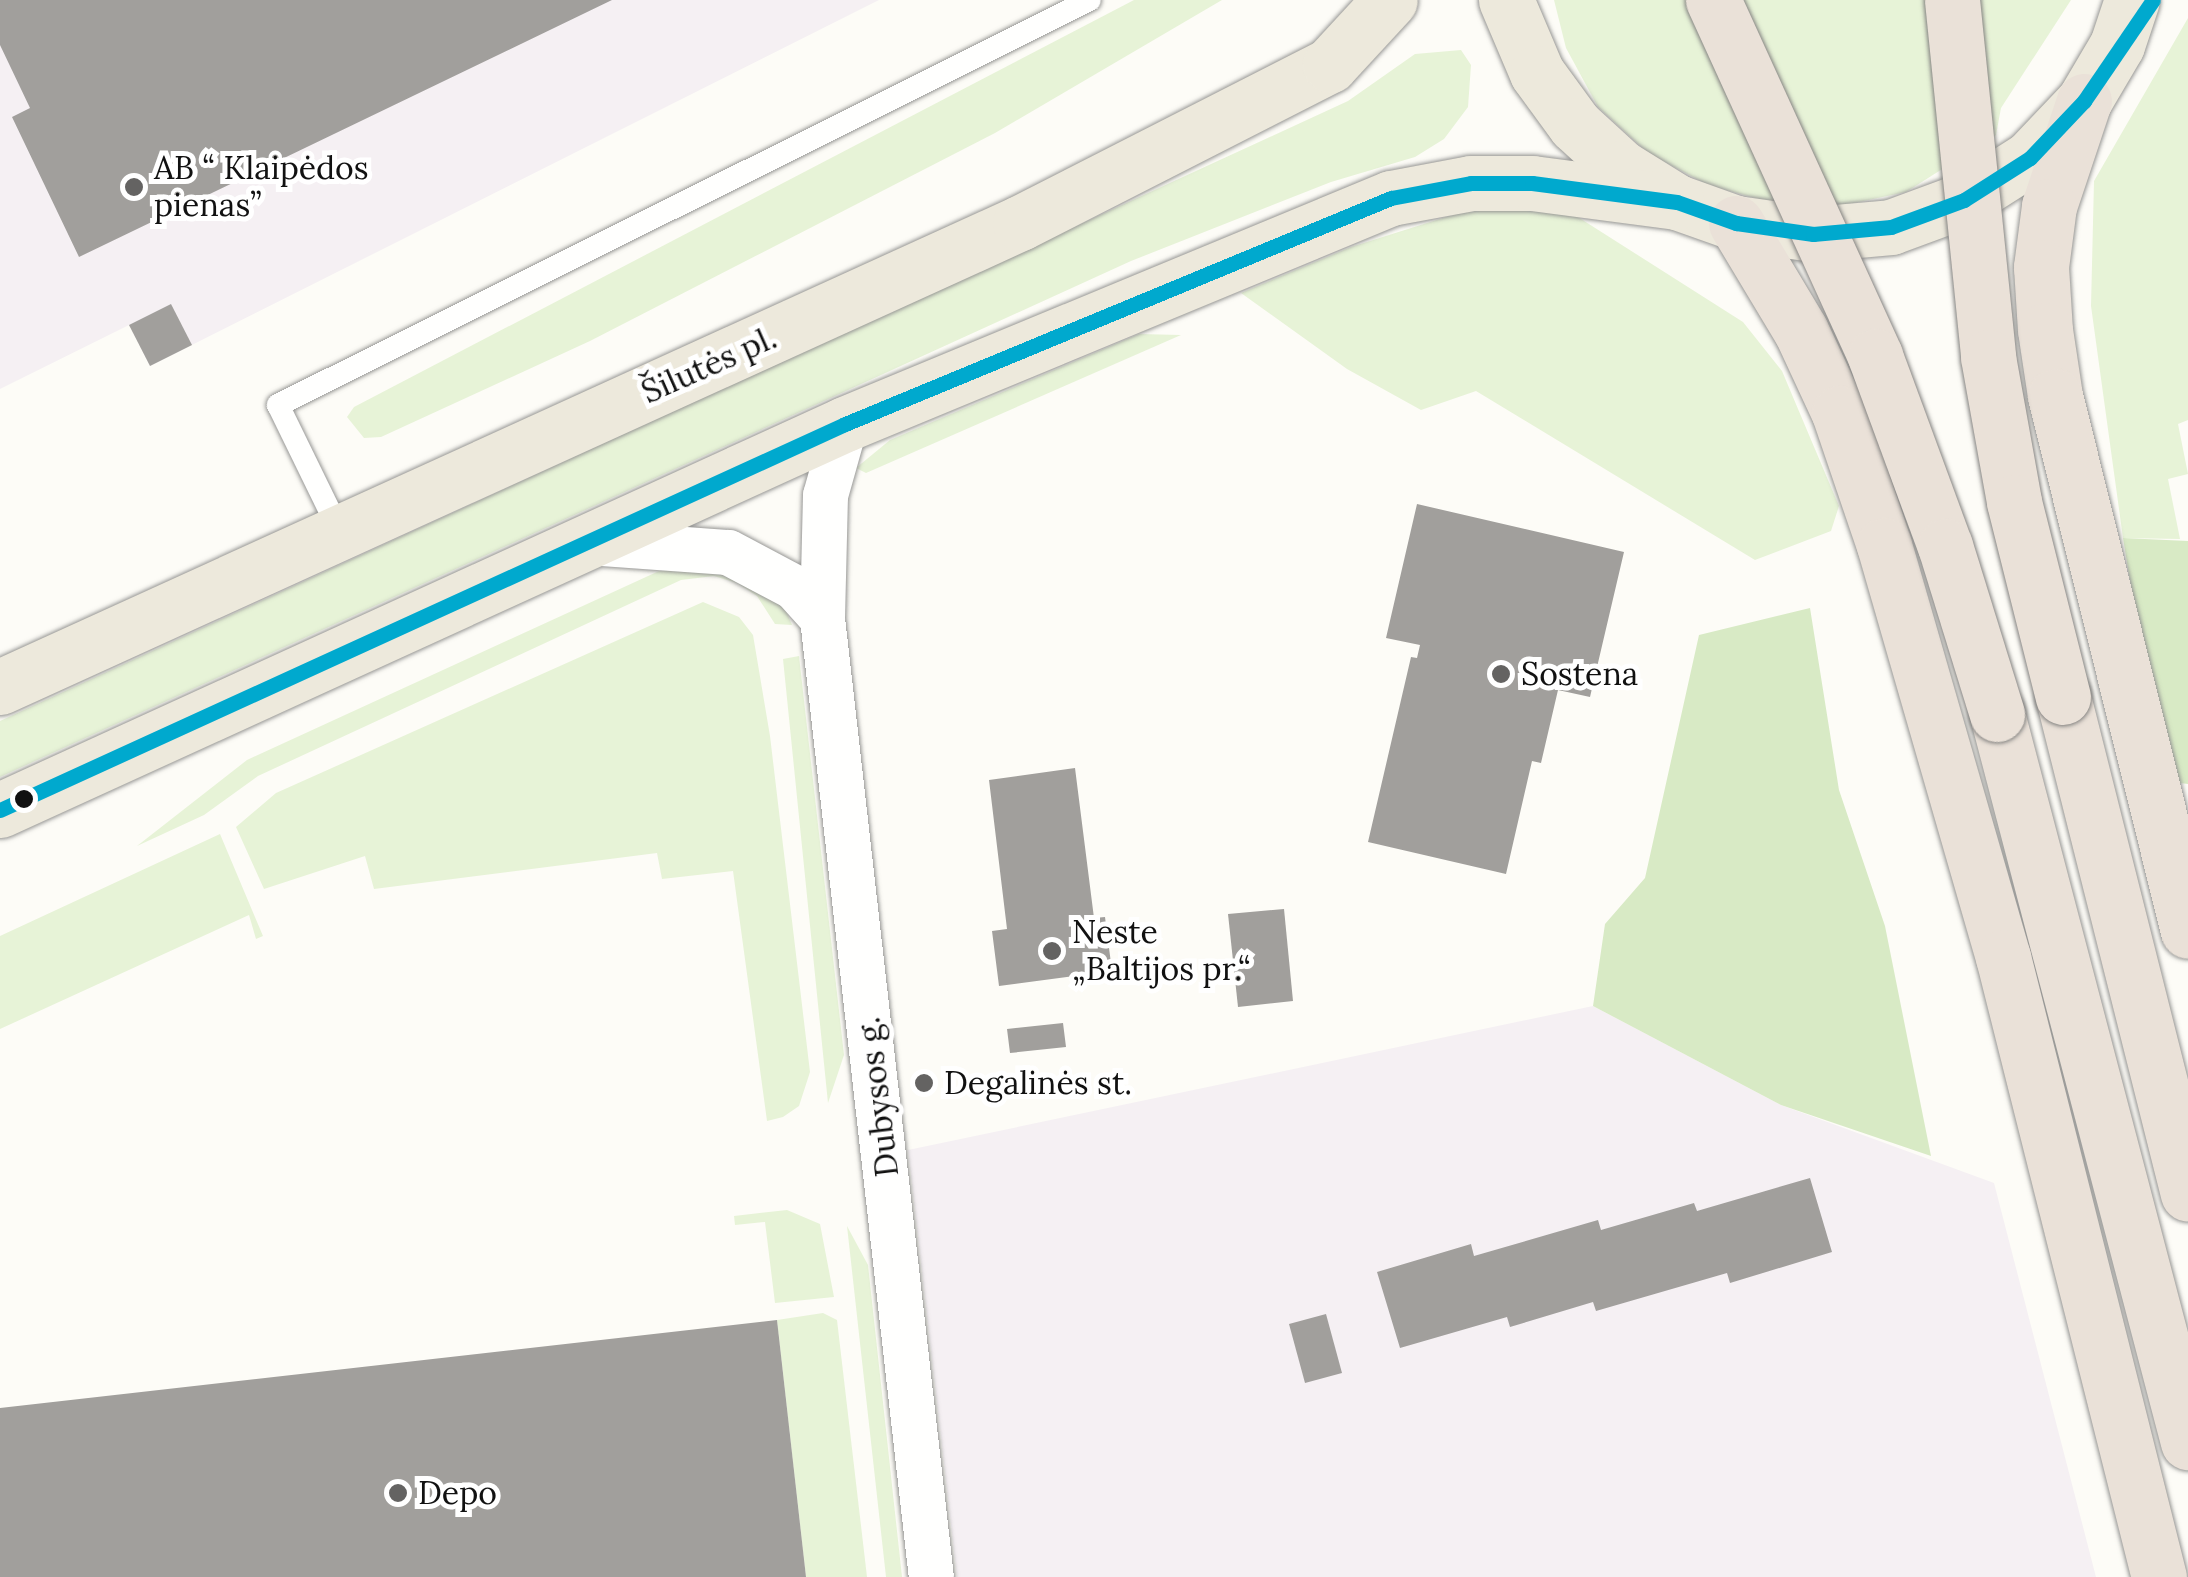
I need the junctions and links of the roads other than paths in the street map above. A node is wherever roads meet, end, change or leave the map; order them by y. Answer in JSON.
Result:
{"nodes":[{"id":1,"x":1090,"y":0,"type":"edge"},
{"id":2,"x":1390,"y":0,"type":"edge"},
{"id":3,"x":1506,"y":0,"type":"edge"},
{"id":4,"x":1713,"y":0,"type":"edge"},
{"id":5,"x":1952,"y":0,"type":"edge"},
{"id":6,"x":2153,"y":0,"type":"edge"},
{"id":7,"x":2124,"y":22,"type":"edge"},
{"id":8,"x":2084,"y":101,"type":"junction"},
{"id":9,"x":1677,"y":202,"type":"junction"},
{"id":10,"x":1736,"y":224,"type":"junction"},
{"id":11,"x":846,"y":424,"type":"junction"},
{"id":12,"x":340,"y":532,"type":"junction"},
{"id":13,"x":588,"y":542,"type":"junction"},
{"id":14,"x":822,"y":618,"type":"junction"},
{"id":15,"x":0,"y":687,"type":"edge"},
{"id":16,"x":0,"y":810,"type":"edge"},
{"id":17,"x":2188,"y":931,"type":"edge"},
{"id":18,"x":2188,"y":1194,"type":"edge"},
{"id":19,"x":2188,"y":1442,"type":"edge"},
{"id":20,"x":932,"y":1577,"type":"edge"},
{"id":21,"x":2159,"y":1577,"type":"edge"}],
"edges":[{"from":1,"to":12,"type":"lane"},
{"from":2,"to":12,"type":"main road","name":"Šilutės pl."},
{"from":3,"to":9,"type":"main road"},
{"from":4,"to":19,"type":"highway","bridge":true},
{"from":5,"to":18,"type":"highway","bridge":true},
{"from":6,"to":7,"type":"main road"},
{"from":7,"to":8,"type":"main road"},
{"from":8,"to":10,"type":"main road"},
{"from":8,"to":17,"type":"highway"},
{"from":9,"to":10,"type":"main road"},
{"from":9,"to":11,"type":"main road"},
{"from":10,"to":21,"type":"highway"},
{"from":11,"to":13,"type":"main road"},
{"from":11,"to":14,"type":"street","name":"Dubysos g."},
{"from":12,"to":15,"type":"main road","name":"Šilutės pl."},
{"from":13,"to":14,"type":"street"},
{"from":13,"to":16,"type":"main road"},
{"from":14,"to":20,"type":"street","name":"Dubysos g."}]}
